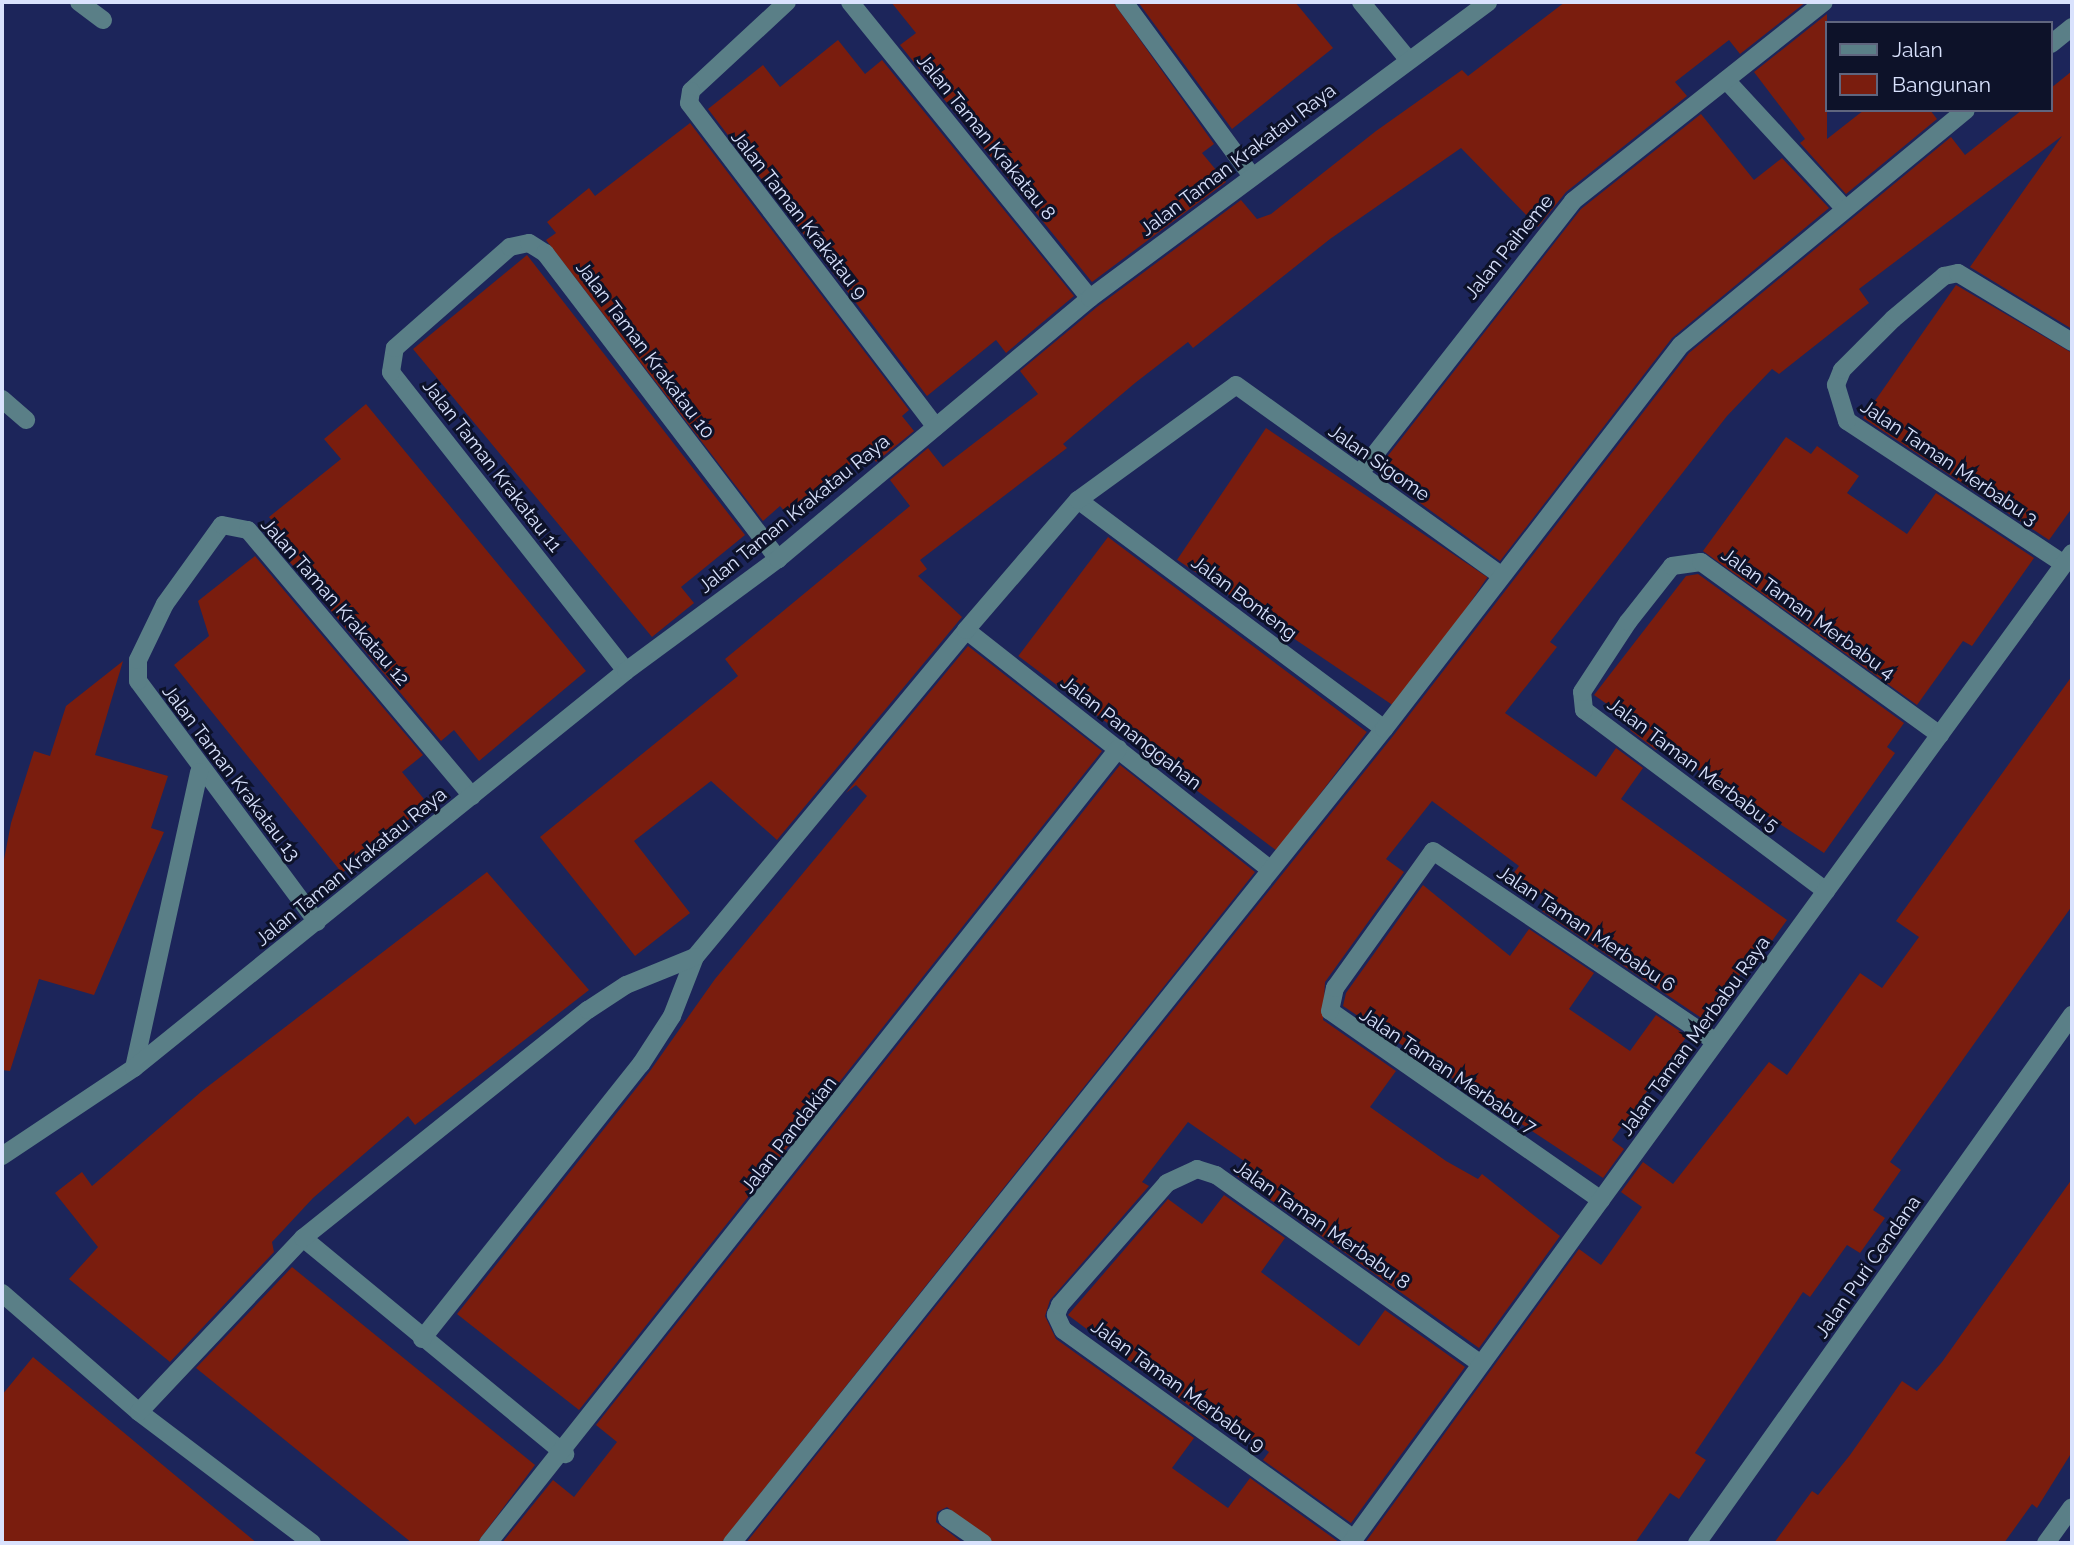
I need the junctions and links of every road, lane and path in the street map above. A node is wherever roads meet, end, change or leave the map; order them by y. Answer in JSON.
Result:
{"nodes":[{"id":1,"x":79,"y":2,"type":"edge"},
{"id":2,"x":787,"y":2,"type":"edge"},
{"id":3,"x":850,"y":2,"type":"edge"},
{"id":4,"x":1124,"y":2,"type":"edge"},
{"id":5,"x":1361,"y":2,"type":"edge"},
{"id":6,"x":1488,"y":2,"type":"edge"},
{"id":7,"x":1824,"y":2,"type":"edge"},
{"id":8,"x":103,"y":20,"type":"dead end"},
{"id":9,"x":2072,"y":27,"type":"edge"},
{"id":10,"x":2053,"y":42,"type":"edge"},
{"id":11,"x":1407,"y":58,"type":"junction"},
{"id":12,"x":1726,"y":80,"type":"junction"},
{"id":13,"x":1963,"y":112,"type":"edge"},
{"id":14,"x":1252,"y":176,"type":"junction"},
{"id":15,"x":1843,"y":207,"type":"junction"},
{"id":16,"x":455,"y":291,"type":"joint"},
{"id":17,"x":1090,"y":298,"type":"junction"},
{"id":18,"x":2072,"y":342,"type":"edge"},
{"id":19,"x":2,"y":399,"type":"edge"},
{"id":20,"x":26,"y":420,"type":"dead end"},
{"id":21,"x":936,"y":427,"type":"junction"},
{"id":22,"x":1360,"y":473,"type":"junction"},
{"id":23,"x":1078,"y":500,"type":"junction"},
{"id":24,"x":778,"y":559,"type":"junction"},
{"id":25,"x":2068,"y":559,"type":"edge"},
{"id":26,"x":1500,"y":575,"type":"junction"},
{"id":27,"x":165,"y":604,"type":"joint"},
{"id":28,"x":1628,"y":622,"type":"joint"},
{"id":29,"x":966,"y":630,"type":"junction"},
{"id":30,"x":626,"y":671,"type":"junction"},
{"id":31,"x":1384,"y":729,"type":"junction"},
{"id":32,"x":1940,"y":734,"type":"junction"},
{"id":33,"x":1118,"y":749,"type":"junction"},
{"id":34,"x":199,"y":772,"type":"junction"},
{"id":35,"x":472,"y":796,"type":"junction"},
{"id":36,"x":1433,"y":851,"type":"joint"},
{"id":37,"x":1270,"y":869,"type":"junction"},
{"id":38,"x":1826,"y":891,"type":"junction"},
{"id":39,"x":317,"y":922,"type":"junction"},
{"id":40,"x":695,"y":957,"type":"junction"},
{"id":41,"x":2072,"y":1015,"type":"edge"},
{"id":42,"x":1716,"y":1042,"type":"junction"},
{"id":43,"x":134,"y":1068,"type":"junction"},
{"id":44,"x":2,"y":1156,"type":"edge"},
{"id":45,"x":1601,"y":1200,"type":"junction"},
{"id":46,"x":303,"y":1238,"type":"junction"},
{"id":47,"x":1109,"y":1244,"type":"joint"},
{"id":48,"x":2,"y":1293,"type":"edge"},
{"id":49,"x":422,"y":1339,"type":"junction"},
{"id":50,"x":1481,"y":1364,"type":"junction"},
{"id":51,"x":139,"y":1412,"type":"junction"},
{"id":52,"x":565,"y":1454,"type":"junction"},
{"id":53,"x":947,"y":1518,"type":"dead end"},
{"id":54,"x":2069,"y":1518,"type":"edge"},
{"id":55,"x":1353,"y":1541,"type":"edge"},
{"id":56,"x":312,"y":1543,"type":"edge"},
{"id":57,"x":488,"y":1543,"type":"edge"},
{"id":58,"x":732,"y":1543,"type":"edge"},
{"id":59,"x":983,"y":1543,"type":"edge"},
{"id":60,"x":1698,"y":1543,"type":"edge"},
{"id":61,"x":2046,"y":1543,"type":"edge"}],
"edges":[{"from":1,"to":8,"type":"street"},
{"from":2,"to":21,"type":"street","name":"Jalan Taman Krakatau 9"},
{"from":3,"to":17,"type":"street","name":"Jalan Taman Krakatau 8"},
{"from":4,"to":14,"type":"street"},
{"from":5,"to":11,"type":"street"},
{"from":6,"to":11,"type":"street","name":"Jalan Taman Krakatau Raya"},
{"from":7,"to":12,"type":"street","name":"Jalan Paiheme"},
{"from":9,"to":10,"type":"street"},
{"from":11,"to":14,"type":"street","name":"Jalan Taman Krakatau Raya"},
{"from":12,"to":15,"type":"street"},
{"from":12,"to":22,"type":"street","name":"Jalan Paiheme"},
{"from":13,"to":15,"type":"street"},
{"from":14,"to":17,"type":"street","name":"Jalan Taman Krakatau Raya"},
{"from":15,"to":26,"type":"street"},
{"from":16,"to":24,"type":"street","name":"Jalan Taman Krakatau 10"},
{"from":16,"to":30,"type":"street","name":"Jalan Taman Krakatau 11"},
{"from":17,"to":21,"type":"street","name":"Jalan Taman Krakatau Raya"},
{"from":18,"to":25,"type":"street","name":"Jalan Taman Merbabu 3"},
{"from":19,"to":20,"type":"street"},
{"from":21,"to":24,"type":"street","name":"Jalan Taman Krakatau Raya"},
{"from":22,"to":23,"type":"street","name":"Jalan Sigome"},
{"from":22,"to":26,"type":"street","name":"Jalan Sigome"},
{"from":23,"to":29,"type":"street"},
{"from":23,"to":31,"type":"street","name":"Jalan Bonteng"},
{"from":24,"to":30,"type":"street","name":"Jalan Taman Krakatau Raya"},
{"from":25,"to":32,"type":"street","name":"Jalan Taman Merbabu Raya"},
{"from":26,"to":31,"type":"street"},
{"from":27,"to":34,"type":"street","name":"Jalan Taman Krakatau 13"},
{"from":27,"to":35,"type":"street","name":"Jalan Taman Krakatau 12"},
{"from":28,"to":32,"type":"street","name":"Jalan Taman Merbabu 4"},
{"from":28,"to":38,"type":"street","name":"Jalan Taman Merbabu 5"},
{"from":29,"to":33,"type":"street","name":"Jalan Pananggahan"},
{"from":29,"to":40,"type":"street"},
{"from":30,"to":35,"type":"street","name":"Jalan Taman Krakatau Raya"},
{"from":31,"to":37,"type":"street"},
{"from":32,"to":38,"type":"street","name":"Jalan Taman Merbabu Raya"},
{"from":33,"to":37,"type":"street","name":"Jalan Pananggahan"},
{"from":33,"to":52,"type":"street","name":"Jalan Pandakian"},
{"from":34,"to":39,"type":"street","name":"Jalan Taman Krakatau 13"},
{"from":34,"to":43,"type":"street"},
{"from":35,"to":39,"type":"street","name":"Jalan Taman Krakatau Raya"},
{"from":36,"to":42,"type":"street","name":"Jalan Taman Merbabu 6"},
{"from":36,"to":45,"type":"street","name":"Jalan Taman Merbabu 7"},
{"from":37,"to":58,"type":"street"},
{"from":38,"to":42,"type":"street","name":"Jalan Taman Merbabu Raya"},
{"from":39,"to":43,"type":"street","name":"Jalan Taman Krakatau Raya"},
{"from":40,"to":46,"type":"street"},
{"from":40,"to":49,"type":"street"},
{"from":41,"to":60,"type":"street","name":"Jalan Puri Cendana"},
{"from":42,"to":45,"type":"street","name":"Jalan Taman Merbabu Raya"},
{"from":43,"to":44,"type":"street","name":"Jalan Taman Krakatau Raya"},
{"from":45,"to":50,"type":"street","name":"Jalan Taman Merbabu Raya"},
{"from":46,"to":49,"type":"street"},
{"from":46,"to":51,"type":"street"},
{"from":47,"to":50,"type":"street","name":"Jalan Taman Merbabu 8"},
{"from":47,"to":55,"type":"street","name":"Jalan Taman Merbabu 9"},
{"from":48,"to":51,"type":"street"},
{"from":49,"to":52,"type":"street"},
{"from":50,"to":55,"type":"street","name":"Jalan Taman Merbabu Raya"},
{"from":51,"to":56,"type":"street"},
{"from":52,"to":57,"type":"street","name":"Jalan Pandakian"},
{"from":53,"to":59,"type":"street"},
{"from":54,"to":61,"type":"street"}]}
